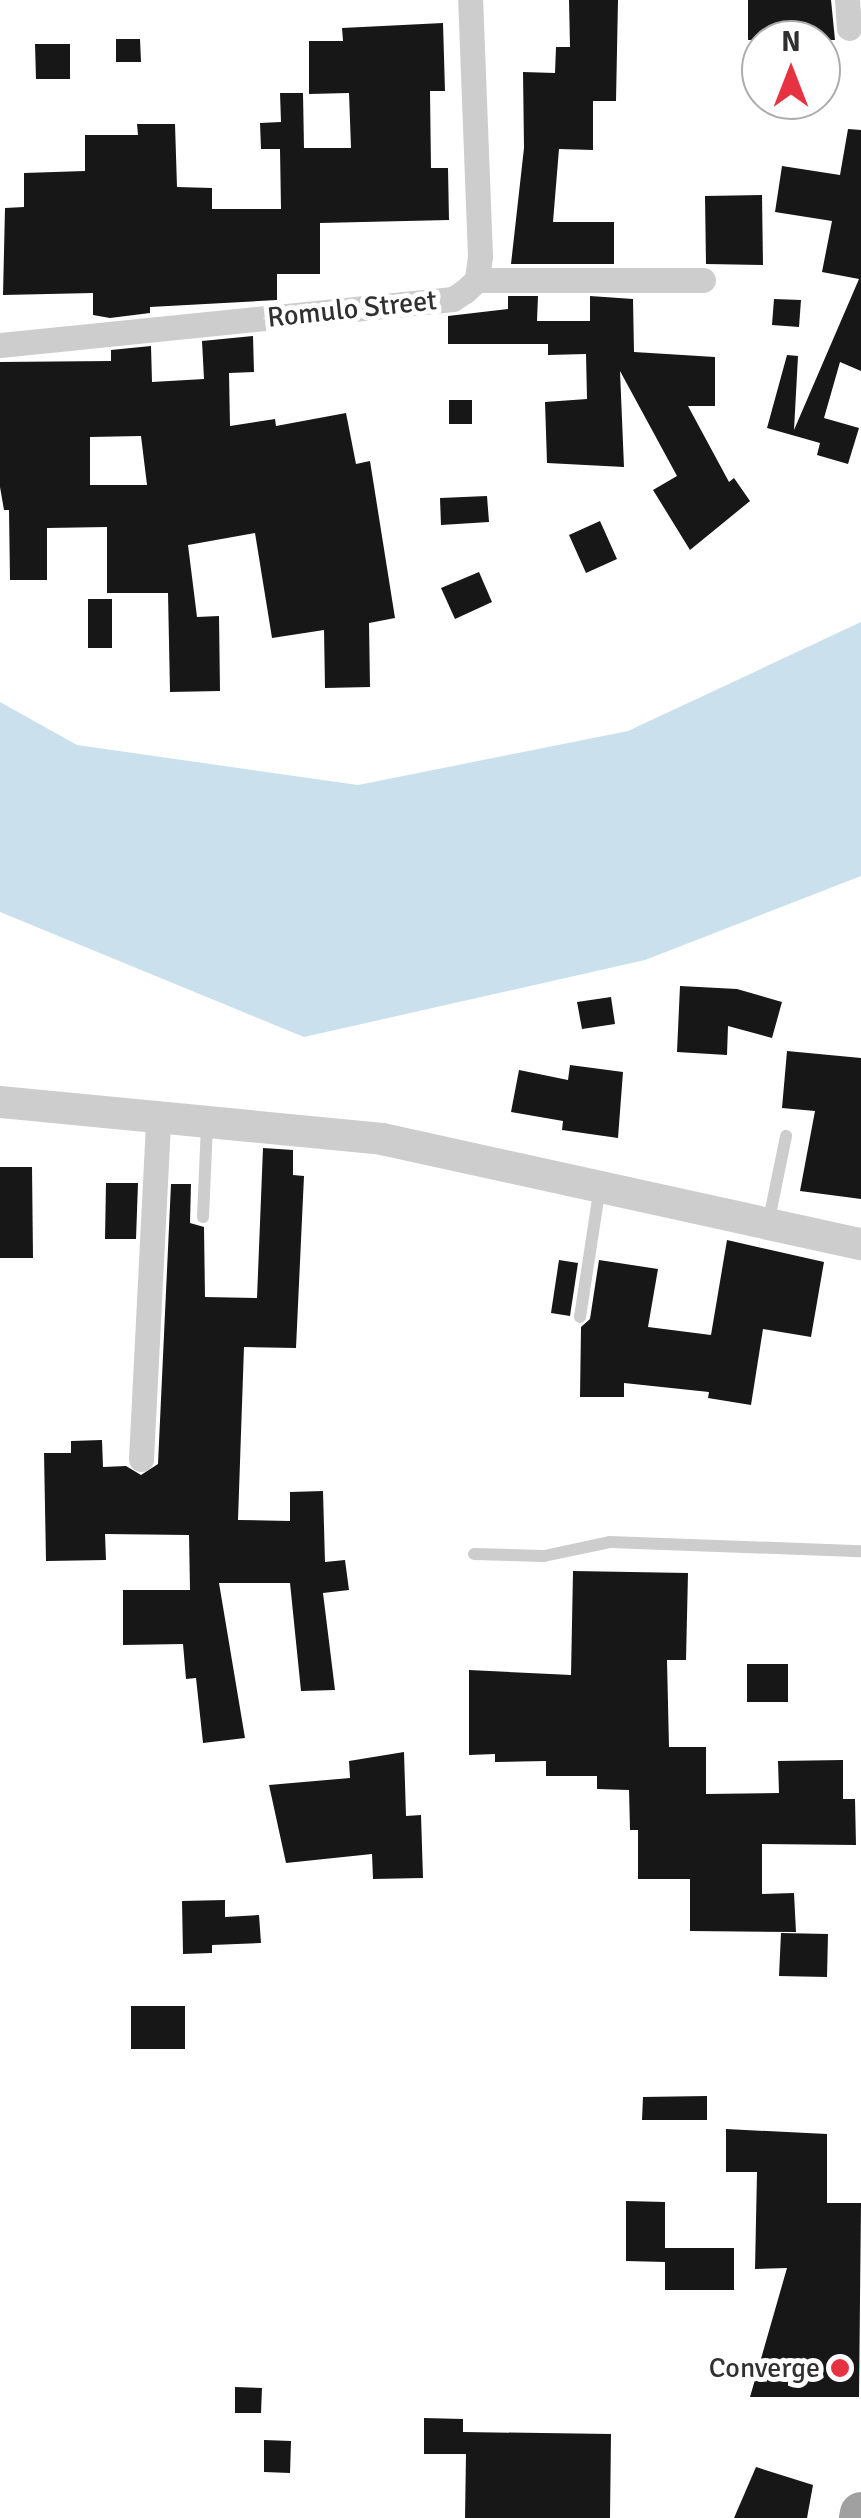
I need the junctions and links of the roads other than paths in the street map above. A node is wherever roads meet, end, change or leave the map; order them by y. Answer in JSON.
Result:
{"nodes":[{"id":1,"x":470,"y":0,"type":"edge"},
{"id":2,"x":847,"y":0,"type":"edge"},
{"id":3,"x":849,"y":28,"type":"dead end"},
{"id":4,"x":477,"y":280,"type":"junction"},
{"id":5,"x":703,"y":280,"type":"dead end"},
{"id":6,"x":0,"y":344,"type":"edge"},
{"id":7,"x":0,"y":1102,"type":"edge"},
{"id":8,"x":158,"y":1118,"type":"junction"},
{"id":9,"x":207,"y":1122,"type":"junction"},
{"id":10,"x":786,"y":1136,"type":"dead end"},
{"id":11,"x":601,"y":1185,"type":"junction"},
{"id":12,"x":204,"y":1217,"type":"dead end"},
{"id":13,"x":768,"y":1227,"type":"junction"},
{"id":14,"x":861,"y":1244,"type":"edge"},
{"id":15,"x":580,"y":1317,"type":"dead end"},
{"id":16,"x":141,"y":1459,"type":"dead end"},
{"id":17,"x":861,"y":1551,"type":"edge"},
{"id":18,"x":474,"y":1554,"type":"dead end"}],
"edges":[{"from":1,"to":4,"type":"street"},
{"from":2,"to":3,"type":"street"},
{"from":4,"to":5,"type":"street"},
{"from":4,"to":6,"type":"street","name":"Romulo Street"},
{"from":7,"to":8,"type":"street"},
{"from":8,"to":9,"type":"street"},
{"from":8,"to":16,"type":"street"},
{"from":9,"to":11,"type":"street"},
{"from":9,"to":12,"type":"lane"},
{"from":10,"to":13,"type":"lane"},
{"from":11,"to":13,"type":"street"},
{"from":11,"to":15,"type":"lane"},
{"from":13,"to":14,"type":"street"},
{"from":17,"to":18,"type":"lane"}]}
